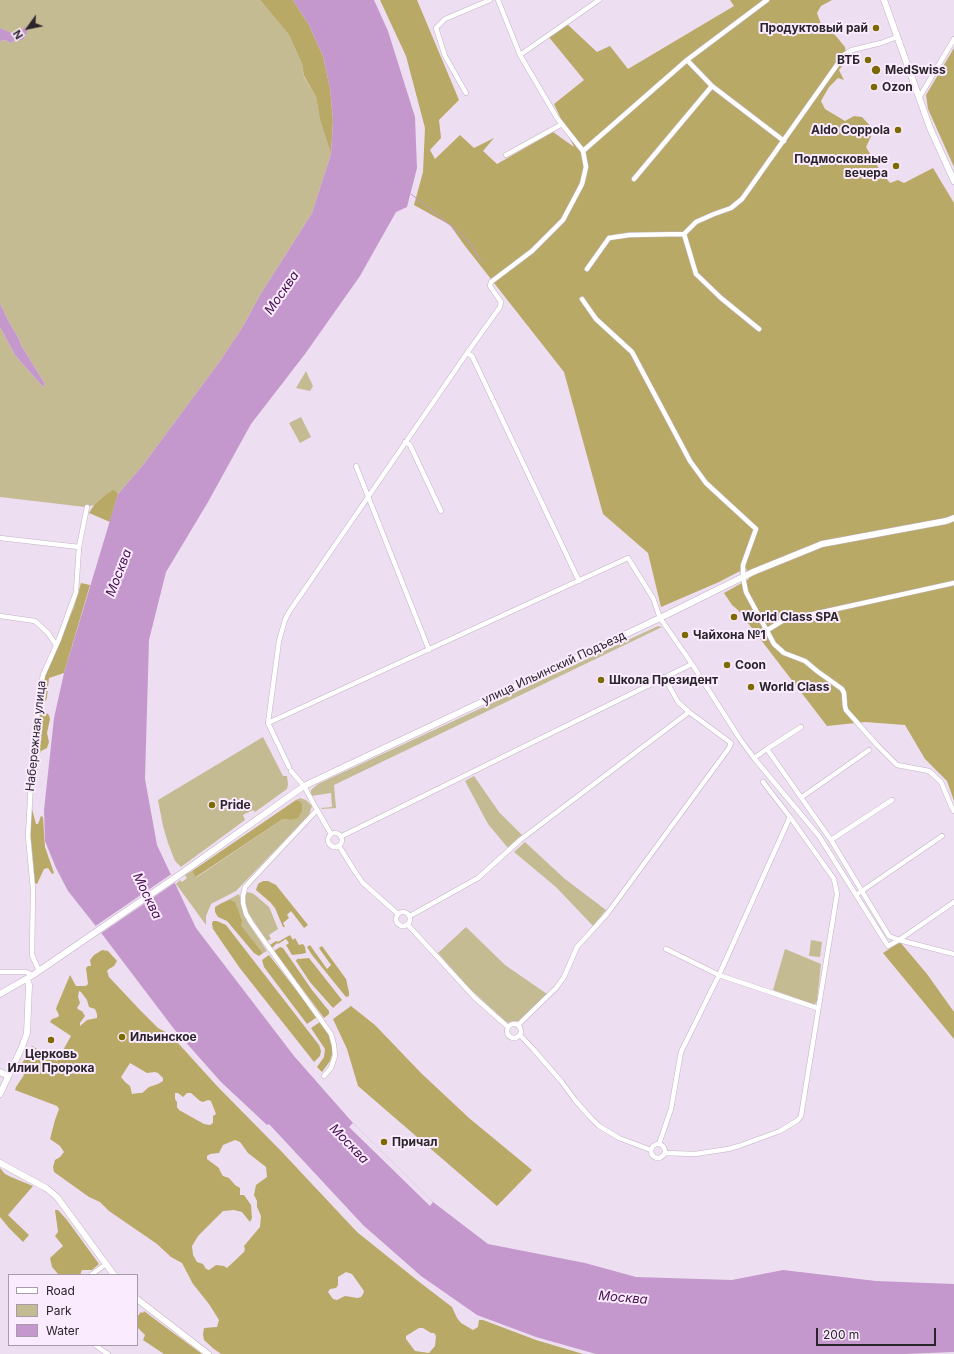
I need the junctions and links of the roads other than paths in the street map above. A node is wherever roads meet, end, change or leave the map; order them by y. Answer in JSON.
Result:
{"nodes":[{"id":1,"x":490,"y":0,"type":"edge"},
{"id":2,"x":498,"y":0,"type":"edge"},
{"id":3,"x":599,"y":0,"type":"edge"},
{"id":4,"x":767,"y":0,"type":"edge"},
{"id":5,"x":884,"y":0,"type":"edge"},
{"id":6,"x":897,"y":37,"type":"junction"},
{"id":7,"x":954,"y":39,"type":"edge"},
{"id":8,"x":520,"y":55,"type":"junction"},
{"id":9,"x":687,"y":60,"type":"junction"},
{"id":10,"x":712,"y":86,"type":"junction"},
{"id":11,"x":466,"y":93,"type":"dead end"},
{"id":12,"x":919,"y":98,"type":"junction"},
{"id":13,"x":562,"y":124,"type":"junction"},
{"id":14,"x":784,"y":141,"type":"junction"},
{"id":15,"x":583,"y":151,"type":"junction"},
{"id":16,"x":506,"y":155,"type":"dead end"},
{"id":17,"x":634,"y":179,"type":"dead end"},
{"id":18,"x":954,"y":180,"type":"edge"},
{"id":19,"x":684,"y":234,"type":"junction"},
{"id":20,"x":587,"y":269,"type":"dead end"},
{"id":21,"x":582,"y":299,"type":"dead end"},
{"id":22,"x":759,"y":328,"type":"dead end"},
{"id":23,"x":467,"y":353,"type":"junction"},
{"id":24,"x":405,"y":442,"type":"junction"},
{"id":25,"x":356,"y":466,"type":"dead end"},
{"id":26,"x":368,"y":497,"type":"junction"},
{"id":27,"x":87,"y":507,"type":"dead end"},
{"id":28,"x":441,"y":512,"type":"dead end"},
{"id":29,"x":954,"y":518,"type":"edge"},
{"id":30,"x":0,"y":538,"type":"edge"},
{"id":31,"x":79,"y":547,"type":"junction"},
{"id":32,"x":743,"y":577,"type":"junction"},
{"id":33,"x":579,"y":581,"type":"junction"},
{"id":34,"x":954,"y":583,"type":"edge"},
{"id":35,"x":0,"y":616,"type":"edge"},
{"id":36,"x":660,"y":618,"type":"junction"},
{"id":37,"x":766,"y":631,"type":"junction"},
{"id":38,"x":56,"y":645,"type":"junction"},
{"id":39,"x":429,"y":650,"type":"junction"},
{"id":40,"x":692,"y":664,"type":"junction"},
{"id":41,"x":664,"y":677,"type":"junction"},
{"id":42,"x":689,"y":712,"type":"junction"},
{"id":43,"x":268,"y":723,"type":"junction"},
{"id":44,"x":801,"y":727,"type":"dead end"},
{"id":45,"x":767,"y":749,"type":"junction"},
{"id":46,"x":869,"y":750,"type":"dead end"},
{"id":47,"x":754,"y":758,"type":"junction"},
{"id":48,"x":763,"y":782,"type":"dead end"},
{"id":49,"x":304,"y":786,"type":"junction"},
{"id":50,"x":802,"y":797,"type":"junction"},
{"id":51,"x":892,"y":800,"type":"dead end"},
{"id":52,"x":317,"y":810,"type":"junction"},
{"id":53,"x":954,"y":810,"type":"edge"},
{"id":54,"x":790,"y":817,"type":"junction"},
{"id":55,"x":331,"y":834,"type":"junction"},
{"id":56,"x":342,"y":836,"type":"junction"},
{"id":57,"x":942,"y":836,"type":"dead end"},
{"id":58,"x":831,"y":840,"type":"junction"},
{"id":59,"x":339,"y":846,"type":"junction"},
{"id":60,"x":861,"y":890,"type":"junction"},
{"id":61,"x":856,"y":895,"type":"junction"},
{"id":62,"x":954,"y":902,"type":"edge"},
{"id":63,"x":398,"y":914,"type":"junction"},
{"id":64,"x":410,"y":916,"type":"junction"},
{"id":65,"x":408,"y":925,"type":"junction"},
{"id":66,"x":898,"y":940,"type":"junction"},
{"id":67,"x":666,"y":949,"type":"dead end"},
{"id":68,"x":954,"y":954,"type":"edge"},
{"id":69,"x":0,"y":972,"type":"edge"},
{"id":70,"x":36,"y":973,"type":"junction"},
{"id":71,"x":719,"y":975,"type":"junction"},
{"id":72,"x":27,"y":979,"type":"junction"},
{"id":73,"x":0,"y":994,"type":"edge"},
{"id":74,"x":817,"y":1008,"type":"junction"},
{"id":75,"x":518,"y":1025,"type":"junction"},
{"id":76,"x":508,"y":1027,"type":"junction"},
{"id":77,"x":520,"y":1036,"type":"junction"},
{"id":78,"x":0,"y":1072,"type":"edge"},
{"id":79,"x":8,"y":1076,"type":"junction"},
{"id":80,"x":324,"y":1076,"type":"dead end"},
{"id":81,"x":0,"y":1094,"type":"edge"},
{"id":82,"x":659,"y":1144,"type":"junction"},
{"id":83,"x":650,"y":1150,"type":"junction"},
{"id":84,"x":664,"y":1153,"type":"junction"},
{"id":85,"x":0,"y":1163,"type":"edge"},
{"id":86,"x":106,"y":1264,"type":"junction"},
{"id":87,"x":92,"y":1274,"type":"edge"},
{"id":88,"x":113,"y":1274,"type":"edge"},
{"id":89,"x":138,"y":1300,"type":"edge"},
{"id":90,"x":96,"y":1346,"type":"edge"},
{"id":91,"x":108,"y":1354,"type":"edge"},
{"id":92,"x":208,"y":1354,"type":"edge"}],
"edges":[{"from":1,"to":11,"type":"street"},
{"from":2,"to":8,"type":"street"},
{"from":3,"to":8,"type":"street"},
{"from":4,"to":9,"type":"street"},
{"from":5,"to":6,"type":"main road"},
{"from":6,"to":12,"type":"main road"},
{"from":6,"to":14,"type":"street"},
{"from":7,"to":12,"type":"street"},
{"from":8,"to":13,"type":"street"},
{"from":9,"to":10,"type":"street"},
{"from":9,"to":15,"type":"street"},
{"from":10,"to":14,"type":"street"},
{"from":10,"to":17,"type":"street"},
{"from":12,"to":18,"type":"main road"},
{"from":13,"to":15,"type":"street"},
{"from":13,"to":16,"type":"street"},
{"from":14,"to":19,"type":"street"},
{"from":15,"to":23,"type":"street"},
{"from":19,"to":20,"type":"street"},
{"from":19,"to":22,"type":"street"},
{"from":21,"to":32,"type":"street"},
{"from":23,"to":24,"type":"street"},
{"from":23,"to":33,"type":"street"},
{"from":24,"to":26,"type":"street"},
{"from":24,"to":28,"type":"street"},
{"from":25,"to":26,"type":"street"},
{"from":26,"to":39,"type":"street"},
{"from":26,"to":43,"type":"street"},
{"from":27,"to":31,"type":"street","name":"Набережная улица"},
{"from":29,"to":32,"type":"main road","name":"улица Ильинский Подъезд"},
{"from":30,"to":31,"type":"street"},
{"from":31,"to":38,"type":"street","name":"Набережная улица"},
{"from":32,"to":36,"type":"main road","name":"улица Ильинский Подъезд"},
{"from":32,"to":37,"type":"street"},
{"from":33,"to":36,"type":"street"},
{"from":33,"to":39,"type":"street"},
{"from":34,"to":37,"type":"street"},
{"from":35,"to":38,"type":"street"},
{"from":36,"to":40,"type":"street"},
{"from":36,"to":49,"type":"main road","name":"улица Ильинский Подъезд"},
{"from":37,"to":53,"type":"street"},
{"from":38,"to":70,"type":"street","name":"Набережная улица"},
{"from":39,"to":43,"type":"street"},
{"from":40,"to":41,"type":"street"},
{"from":40,"to":47,"type":"street"},
{"from":41,"to":42,"type":"street"},
{"from":41,"to":56,"type":"street"},
{"from":42,"to":64,"type":"street"},
{"from":42,"to":75,"type":"street"},
{"from":43,"to":49,"type":"street"},
{"from":44,"to":45,"type":"street"},
{"from":45,"to":47,"type":"street"},
{"from":45,"to":50,"type":"street"},
{"from":46,"to":50,"type":"street"},
{"from":47,"to":61,"type":"street"},
{"from":48,"to":54,"type":"street"},
{"from":49,"to":52,"type":"street"},
{"from":49,"to":70,"type":"main road","name":"улица Ильинский Подъезд"},
{"from":50,"to":58,"type":"street"},
{"from":51,"to":58,"type":"street"},
{"from":52,"to":55,"type":"street"},
{"from":52,"to":80,"type":"street"},
{"from":54,"to":71,"type":"street"},
{"from":54,"to":74,"type":"street"},
{"from":55,"to":56,"type":"street"},
{"from":55,"to":59,"type":"street"},
{"from":56,"to":59,"type":"street"},
{"from":57,"to":60,"type":"street"},
{"from":58,"to":60,"type":"street"},
{"from":59,"to":63,"type":"street"},
{"from":60,"to":61,"type":"street"},
{"from":60,"to":66,"type":"street"},
{"from":61,"to":66,"type":"street"},
{"from":62,"to":66,"type":"street"},
{"from":63,"to":64,"type":"street"},
{"from":63,"to":65,"type":"street"},
{"from":64,"to":65,"type":"street"},
{"from":65,"to":76,"type":"street"},
{"from":66,"to":68,"type":"street"},
{"from":67,"to":71,"type":"street"},
{"from":69,"to":70,"type":"street"},
{"from":70,"to":72,"type":"main road","name":"улица Ильинский Подъезд"},
{"from":71,"to":74,"type":"street"},
{"from":71,"to":82,"type":"street"},
{"from":72,"to":73,"type":"main road","name":"улица Ильинский Подъезд"},
{"from":72,"to":79,"type":"main road"},
{"from":74,"to":84,"type":"street"},
{"from":75,"to":76,"type":"street"},
{"from":75,"to":77,"type":"street"},
{"from":76,"to":77,"type":"street"},
{"from":77,"to":83,"type":"street"},
{"from":78,"to":79,"type":"main road"},
{"from":79,"to":81,"type":"main road"},
{"from":82,"to":83,"type":"street"},
{"from":82,"to":84,"type":"street"},
{"from":83,"to":84,"type":"street"},
{"from":85,"to":86,"type":"main road"},
{"from":86,"to":87,"type":"street"},
{"from":86,"to":88,"type":"main road"},
{"from":89,"to":92,"type":"main road"},
{"from":90,"to":91,"type":"street"}]}
